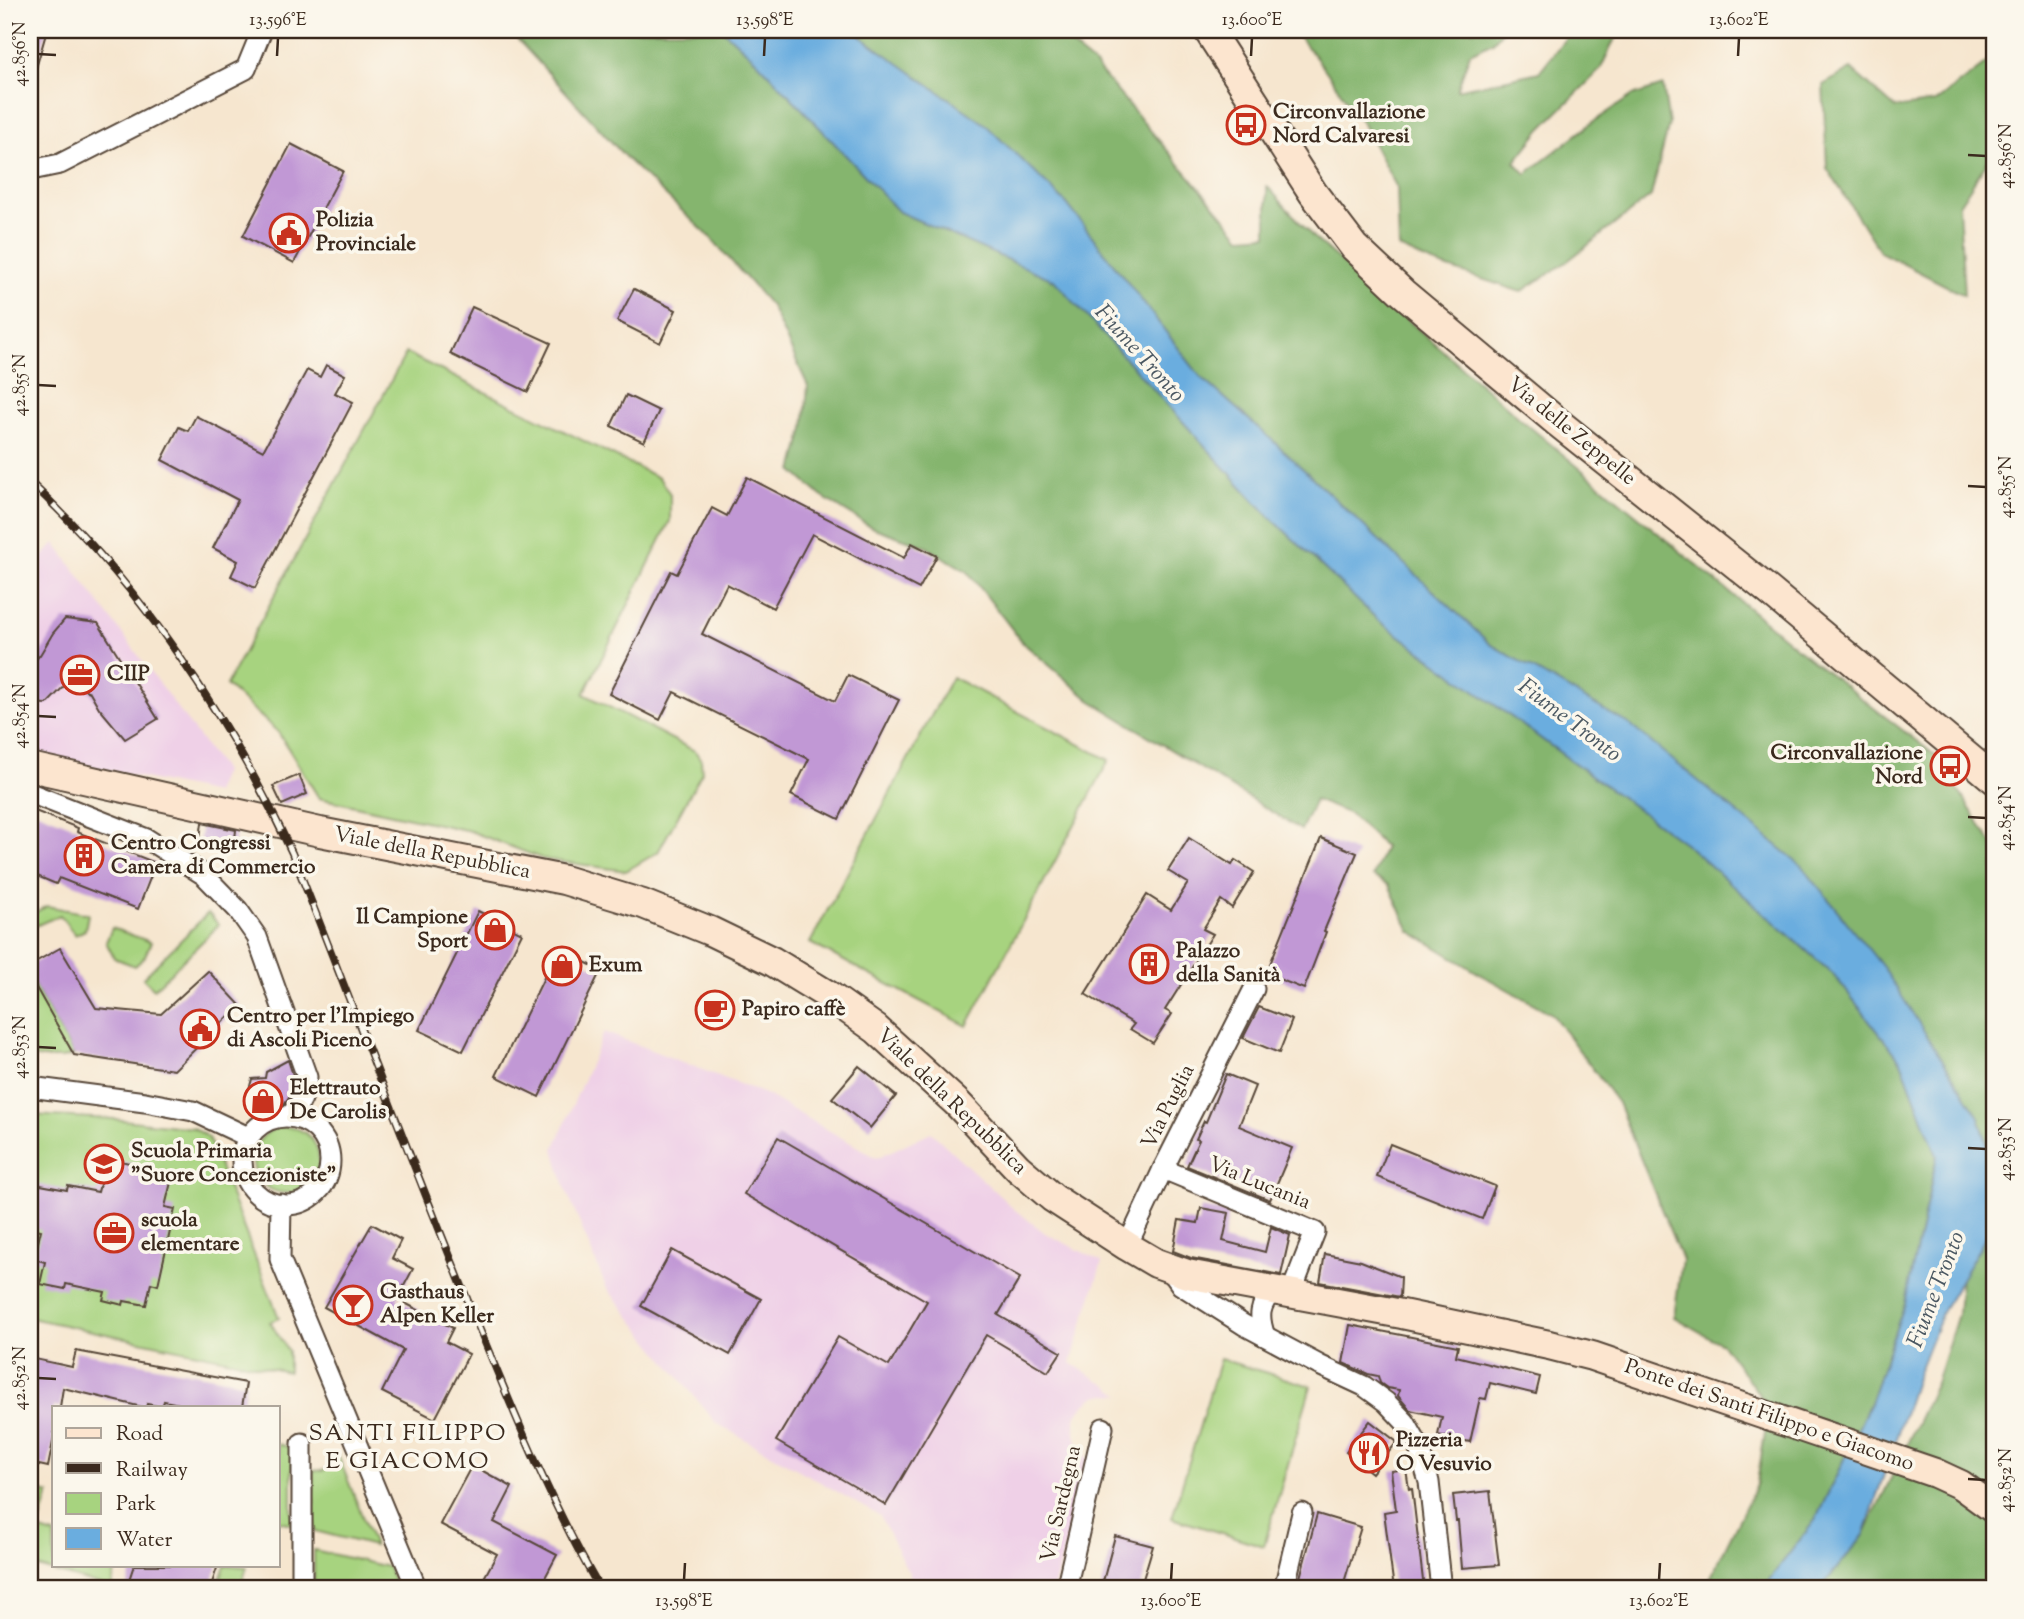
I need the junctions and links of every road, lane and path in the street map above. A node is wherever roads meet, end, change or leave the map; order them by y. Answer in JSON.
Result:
{"nodes":[{"id":1,"x":262,"y":30,"type":"edge"},
{"id":2,"x":1208,"y":30,"type":"edge"},
{"id":3,"x":33,"y":168,"type":"edge"},
{"id":4,"x":30,"y":767,"type":"edge"},
{"id":5,"x":1994,"y":779,"type":"edge"},
{"id":6,"x":30,"y":793,"type":"edge"},
{"id":7,"x":1254,"y":989,"type":"dead end"},
{"id":8,"x":30,"y":1087,"type":"edge"},
{"id":9,"x":289,"y":1116,"type":"junction"},
{"id":10,"x":248,"y":1137,"type":"junction"},
{"id":11,"x":1163,"y":1169,"type":"junction"},
{"id":12,"x":281,"y":1204,"type":"junction"},
{"id":13,"x":1127,"y":1246,"type":"junction"},
{"id":14,"x":1168,"y":1268,"type":"junction"},
{"id":15,"x":1282,"y":1292,"type":"junction"},
{"id":16,"x":1265,"y":1336,"type":"junction"},
{"id":17,"x":1549,"y":1345,"type":"joint"},
{"id":18,"x":1103,"y":1428,"type":"dead end"},
{"id":19,"x":302,"y":1443,"type":"dead end"},
{"id":20,"x":1990,"y":1505,"type":"edge"},
{"id":21,"x":1302,"y":1513,"type":"dead end"},
{"id":22,"x":302,"y":1589,"type":"edge"},
{"id":23,"x":417,"y":1589,"type":"edge"},
{"id":24,"x":1066,"y":1589,"type":"edge"},
{"id":25,"x":1284,"y":1589,"type":"edge"},
{"id":26,"x":1441,"y":1589,"type":"edge"}],
"edges":[{"from":1,"to":3,"type":"street"},
{"from":2,"to":5,"type":"street","name":"Via delle Zeppelle"},
{"from":4,"to":13,"type":"street","name":"Viale della Repubblica"},
{"from":6,"to":9,"type":"street"},
{"from":7,"to":11,"type":"street","name":"Via Puglia"},
{"from":8,"to":10,"type":"street"},
{"from":9,"to":10,"type":"street"},
{"from":9,"to":12,"type":"street"},
{"from":10,"to":12,"type":"street"},
{"from":11,"to":13,"type":"street","name":"Via Puglia"},
{"from":11,"to":15,"type":"street","name":"Via Lucania"},
{"from":12,"to":23,"type":"street"},
{"from":13,"to":14,"type":"street","name":"Viale della Repubblica"},
{"from":14,"to":15,"type":"street","name":"Viale della Repubblica"},
{"from":14,"to":16,"type":"street"},
{"from":15,"to":16,"type":"street"},
{"from":15,"to":17,"type":"street","name":"Viale della Repubblica"},
{"from":16,"to":26,"type":"street"},
{"from":17,"to":20,"type":"street","name":"Ponte dei Santi Filippo e Giacomo"},
{"from":18,"to":24,"type":"street","name":"Via Sardegna"},
{"from":19,"to":22,"type":"street"},
{"from":21,"to":25,"type":"street"}]}
